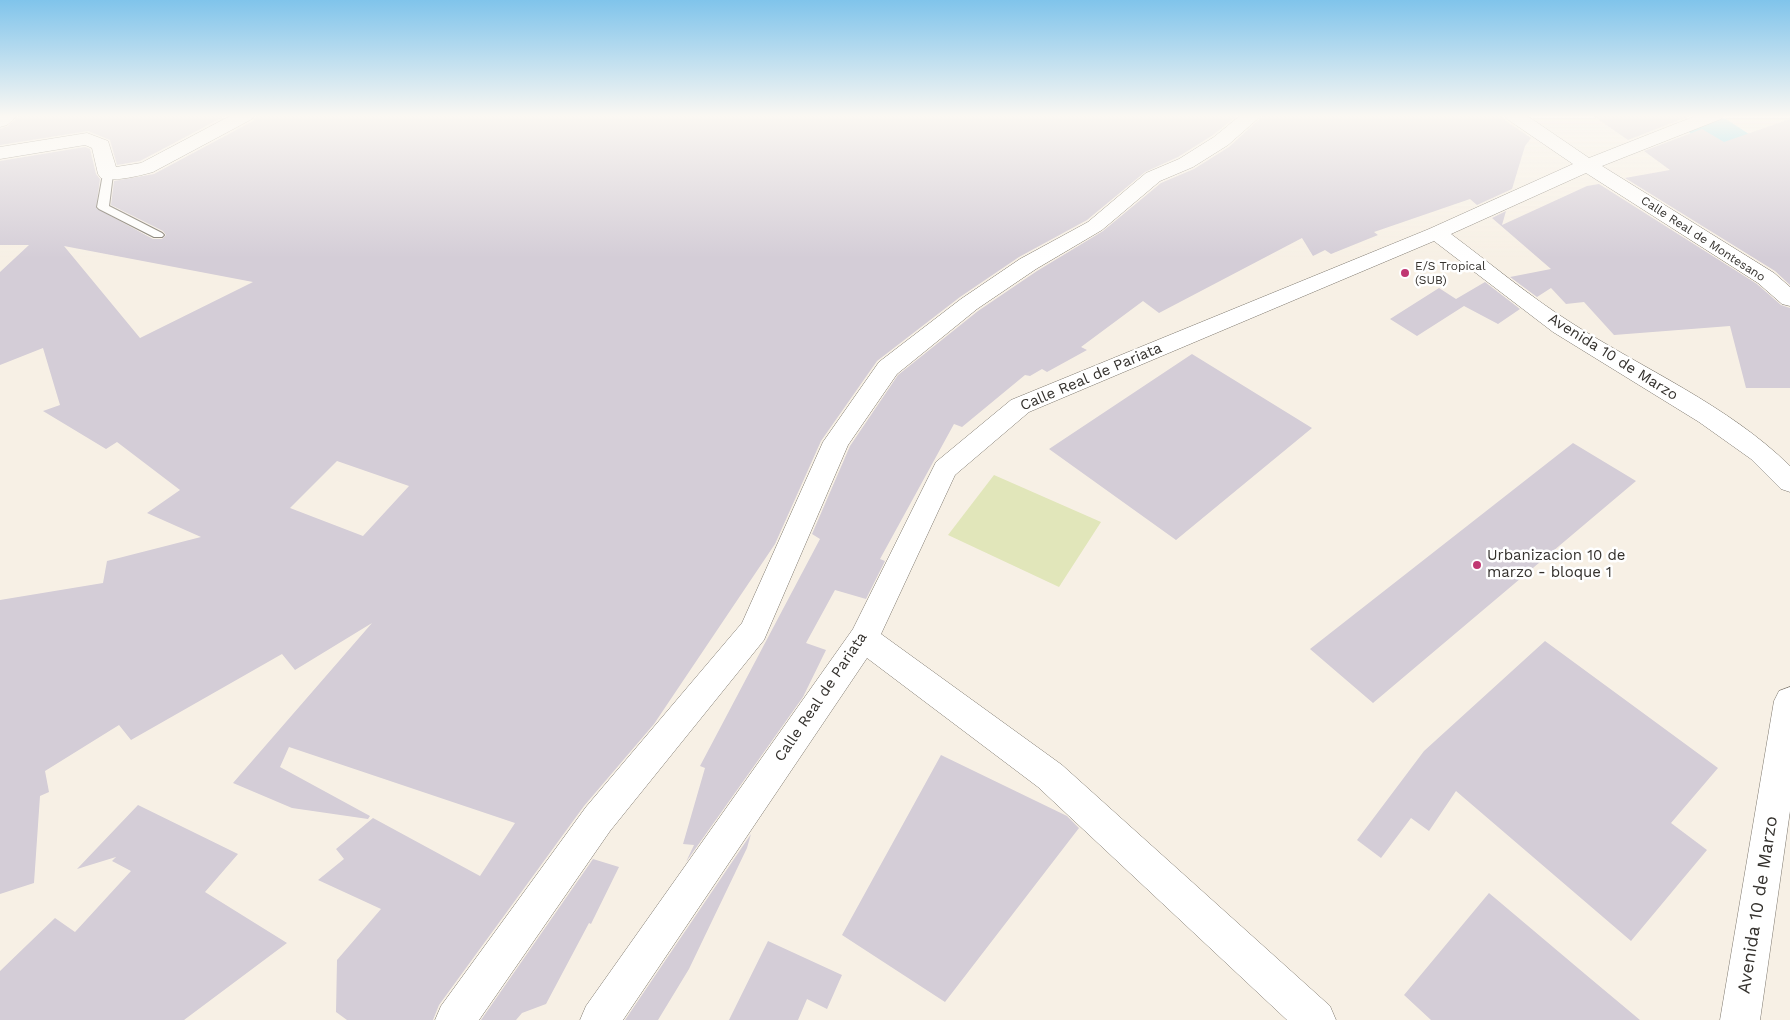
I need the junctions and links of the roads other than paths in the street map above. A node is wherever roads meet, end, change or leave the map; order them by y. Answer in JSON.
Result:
{"nodes":[{"id":1,"x":105,"y":163,"type":"edge"},
{"id":2,"x":156,"y":163,"type":"edge"},
{"id":3,"x":1187,"y":163,"type":"edge"},
{"id":4,"x":1583,"y":163,"type":"edge"},
{"id":5,"x":1593,"y":163,"type":"edge"},
{"id":6,"x":1587,"y":165,"type":"junction"},
{"id":7,"x":108,"y":174,"type":"junction"},
{"id":8,"x":1436,"y":233,"type":"junction"},
{"id":9,"x":158,"y":235,"type":"dead end"},
{"id":10,"x":1790,"y":299,"type":"edge"},
{"id":11,"x":1790,"y":482,"type":"edge"},
{"id":12,"x":864,"y":638,"type":"junction"},
{"id":13,"x":1790,"y":701,"type":"edge"},
{"id":14,"x":455,"y":1020,"type":"edge"},
{"id":15,"x":600,"y":1020,"type":"edge"},
{"id":16,"x":1316,"y":1020,"type":"edge"},
{"id":17,"x":1740,"y":1020,"type":"edge"}],
"edges":[{"from":1,"to":7,"type":"street"},
{"from":2,"to":7,"type":"street"},
{"from":3,"to":14,"type":"street"},
{"from":4,"to":6,"type":"street","name":"Calle Real de Montesano"},
{"from":5,"to":6,"type":"street","name":"Calle Real de Pariata"},
{"from":6,"to":8,"type":"street","name":"Calle Real de Pariata"},
{"from":6,"to":10,"type":"street","name":"Calle Real de Montesano"},
{"from":7,"to":9,"type":"lane"},
{"from":8,"to":11,"type":"street","name":"Avenida 10 de Marzo"},
{"from":8,"to":12,"type":"street","name":"Calle Real de Pariata"},
{"from":12,"to":15,"type":"street","name":"Calle Real de Pariata"},
{"from":12,"to":16,"type":"street"},
{"from":13,"to":17,"type":"street","name":"Avenida 10 de Marzo"}]}
